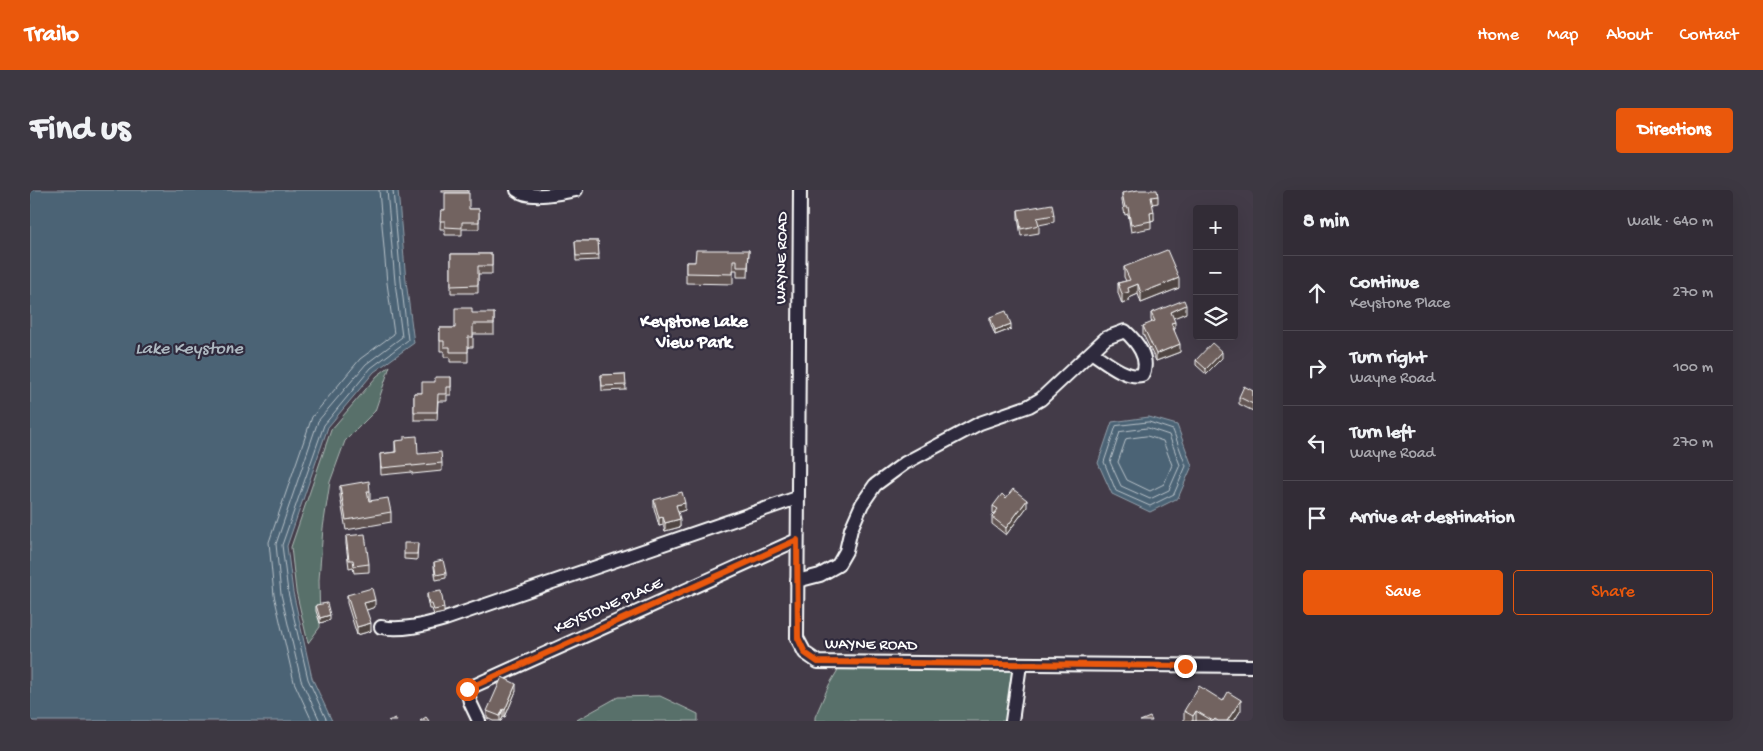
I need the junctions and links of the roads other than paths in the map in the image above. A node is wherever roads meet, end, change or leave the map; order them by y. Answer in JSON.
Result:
{"nodes":[{"id":1,"x":517,"y":190,"type":"edge"},
{"id":2,"x":576,"y":190,"type":"edge"},
{"id":3,"x":800,"y":190,"type":"edge"},
{"id":4,"x":1091,"y":352,"type":"dead end"},
{"id":5,"x":798,"y":498,"type":"junction"},
{"id":6,"x":797,"y":540,"type":"junction"},
{"id":7,"x":797,"y":581,"type":"junction"},
{"id":8,"x":381,"y":627,"type":"dead end"},
{"id":9,"x":1020,"y":665,"type":"junction"},
{"id":10,"x":1253,"y":666,"type":"edge"},
{"id":11,"x":479,"y":721,"type":"edge"},
{"id":12,"x":1012,"y":721,"type":"edge"}],
"edges":[{"from":1,"to":2,"type":"street"},
{"from":3,"to":5,"type":"street","name":"WAYNE ROAD"},
{"from":4,"to":7,"type":"street"},
{"from":5,"to":6,"type":"street","name":"WAYNE ROAD"},
{"from":5,"to":8,"type":"street"},
{"from":6,"to":7,"type":"street","name":"WAYNE ROAD"},
{"from":6,"to":11,"type":"street","name":"KEYSTONE PLACE"},
{"from":7,"to":9,"type":"street","name":"WAYNE ROAD"},
{"from":9,"to":10,"type":"street","name":"WAYNE ROAD"},
{"from":9,"to":12,"type":"street"}]}
